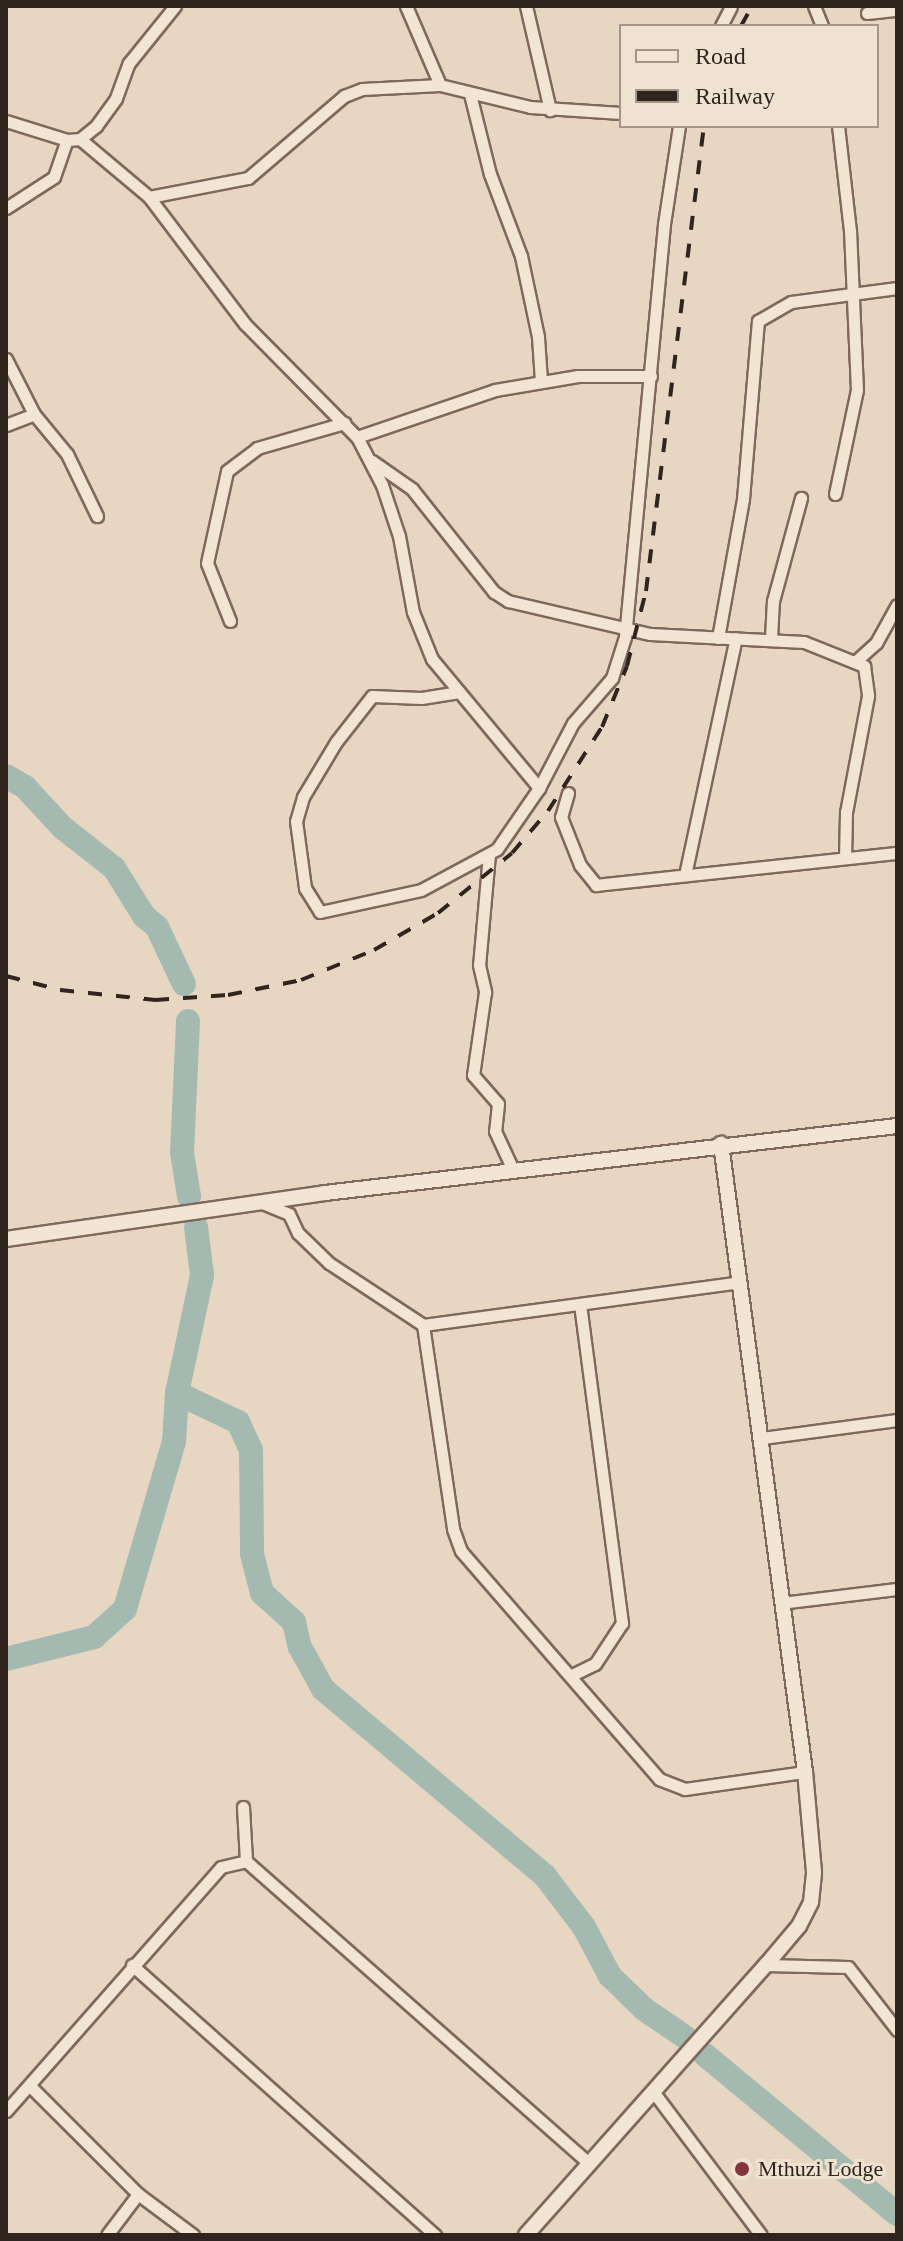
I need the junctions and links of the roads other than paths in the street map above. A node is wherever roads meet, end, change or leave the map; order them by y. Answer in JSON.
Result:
{"nodes":[{"id":1,"x":175,"y":6,"type":"edge"},
{"id":2,"x":406,"y":6,"type":"edge"},
{"id":3,"x":526,"y":6,"type":"edge"},
{"id":4,"x":731,"y":6,"type":"edge"},
{"id":5,"x":897,"y":10,"type":"edge"},
{"id":6,"x":867,"y":13,"type":"dead end"},
{"id":7,"x":722,"y":24,"type":"edge"},
{"id":8,"x":440,"y":85,"type":"junction"},
{"id":9,"x":470,"y":94,"type":"junction"},
{"id":10,"x":550,"y":110,"type":"junction"},
{"id":11,"x":619,"y":113,"type":"edge"},
{"id":12,"x":6,"y":121,"type":"edge"},
{"id":13,"x":679,"y":128,"type":"edge"},
{"id":14,"x":838,"y":128,"type":"edge"},
{"id":15,"x":73,"y":140,"type":"junction"},
{"id":16,"x":149,"y":197,"type":"junction"},
{"id":17,"x":6,"y":208,"type":"edge"},
{"id":18,"x":897,"y":288,"type":"edge"},
{"id":19,"x":853,"y":293,"type":"junction"},
{"id":20,"x":6,"y":359,"type":"edge"},
{"id":21,"x":651,"y":376,"type":"junction"},
{"id":22,"x":541,"y":381,"type":"junction"},
{"id":23,"x":34,"y":414,"type":"junction"},
{"id":24,"x":344,"y":423,"type":"junction"},
{"id":25,"x":6,"y":425,"type":"edge"},
{"id":26,"x":357,"y":437,"type":"junction"},
{"id":27,"x":372,"y":461,"type":"junction"},
{"id":28,"x":835,"y":494,"type":"dead end"},
{"id":29,"x":801,"y":498,"type":"dead end"},
{"id":30,"x":97,"y":516,"type":"dead end"},
{"id":31,"x":897,"y":605,"type":"edge"},
{"id":32,"x":230,"y":621,"type":"dead end"},
{"id":33,"x":625,"y":627,"type":"junction"},
{"id":34,"x":718,"y":638,"type":"junction"},
{"id":35,"x":736,"y":638,"type":"junction"},
{"id":36,"x":771,"y":638,"type":"junction"},
{"id":37,"x":857,"y":660,"type":"junction"},
{"id":38,"x":459,"y":692,"type":"junction"},
{"id":39,"x":539,"y":788,"type":"junction"},
{"id":40,"x":568,"y":793,"type":"dead end"},
{"id":41,"x":897,"y":853,"type":"edge"},
{"id":42,"x":489,"y":854,"type":"junction"},
{"id":43,"x":845,"y":858,"type":"junction"},
{"id":44,"x":685,"y":875,"type":"junction"},
{"id":45,"x":897,"y":1126,"type":"edge"},
{"id":46,"x":721,"y":1144,"type":"junction"},
{"id":47,"x":514,"y":1172,"type":"junction"},
{"id":48,"x":259,"y":1202,"type":"junction"},
{"id":49,"x":6,"y":1239,"type":"edge"},
{"id":50,"x":740,"y":1282,"type":"junction"},
{"id":51,"x":580,"y":1306,"type":"junction"},
{"id":52,"x":423,"y":1325,"type":"junction"},
{"id":53,"x":897,"y":1420,"type":"edge"},
{"id":54,"x":762,"y":1438,"type":"junction"},
{"id":55,"x":897,"y":1589,"type":"edge"},
{"id":56,"x":781,"y":1603,"type":"junction"},
{"id":57,"x":572,"y":1675,"type":"junction"},
{"id":58,"x":805,"y":1772,"type":"junction"},
{"id":59,"x":243,"y":1807,"type":"dead end"},
{"id":60,"x":246,"y":1861,"type":"junction"},
{"id":61,"x":132,"y":1965,"type":"junction"},
{"id":62,"x":766,"y":1965,"type":"junction"},
{"id":63,"x":897,"y":2030,"type":"edge"},
{"id":64,"x":30,"y":2086,"type":"junction"},
{"id":65,"x":655,"y":2094,"type":"junction"},
{"id":66,"x":6,"y":2111,"type":"edge"},
{"id":67,"x":588,"y":2163,"type":"junction"},
{"id":68,"x":138,"y":2194,"type":"junction"},
{"id":69,"x":107,"y":2235,"type":"edge"},
{"id":70,"x":193,"y":2235,"type":"edge"},
{"id":71,"x":435,"y":2235,"type":"edge"},
{"id":72,"x":526,"y":2235,"type":"edge"},
{"id":73,"x":761,"y":2235,"type":"edge"}],
"edges":[{"from":1,"to":15,"type":"street"},
{"from":2,"to":8,"type":"street"},
{"from":3,"to":10,"type":"street"},
{"from":4,"to":7,"type":"street"},
{"from":5,"to":6,"type":"street"},
{"from":8,"to":9,"type":"street"},
{"from":8,"to":16,"type":"street"},
{"from":9,"to":10,"type":"street"},
{"from":9,"to":22,"type":"street"},
{"from":10,"to":11,"type":"street"},
{"from":12,"to":15,"type":"street"},
{"from":13,"to":21,"type":"street"},
{"from":14,"to":19,"type":"street"},
{"from":15,"to":16,"type":"street"},
{"from":15,"to":17,"type":"street"},
{"from":16,"to":24,"type":"street"},
{"from":18,"to":19,"type":"street"},
{"from":19,"to":28,"type":"street"},
{"from":19,"to":34,"type":"street"},
{"from":20,"to":23,"type":"street"},
{"from":21,"to":22,"type":"street"},
{"from":21,"to":33,"type":"street"},
{"from":22,"to":26,"type":"street"},
{"from":23,"to":25,"type":"street"},
{"from":23,"to":30,"type":"street"},
{"from":24,"to":26,"type":"street"},
{"from":24,"to":32,"type":"street"},
{"from":26,"to":27,"type":"street"},
{"from":27,"to":33,"type":"street"},
{"from":27,"to":38,"type":"street"},
{"from":29,"to":36,"type":"street"},
{"from":31,"to":37,"type":"street"},
{"from":33,"to":34,"type":"street"},
{"from":33,"to":39,"type":"street"},
{"from":34,"to":35,"type":"street"},
{"from":35,"to":36,"type":"street"},
{"from":35,"to":44,"type":"street"},
{"from":36,"to":37,"type":"street"},
{"from":37,"to":43,"type":"street"},
{"from":38,"to":39,"type":"street"},
{"from":38,"to":42,"type":"street"},
{"from":39,"to":42,"type":"street"},
{"from":40,"to":44,"type":"street"},
{"from":41,"to":43,"type":"street"},
{"from":42,"to":47,"type":"street"},
{"from":43,"to":44,"type":"street"},
{"from":45,"to":46,"type":"street"},
{"from":46,"to":47,"type":"street"},
{"from":46,"to":50,"type":"street"},
{"from":47,"to":48,"type":"street"},
{"from":48,"to":49,"type":"street"},
{"from":48,"to":52,"type":"street"},
{"from":50,"to":51,"type":"street"},
{"from":50,"to":54,"type":"street"},
{"from":51,"to":52,"type":"street"},
{"from":51,"to":57,"type":"street"},
{"from":52,"to":57,"type":"street"},
{"from":53,"to":54,"type":"street"},
{"from":54,"to":56,"type":"street"},
{"from":55,"to":56,"type":"street"},
{"from":56,"to":58,"type":"street"},
{"from":57,"to":58,"type":"street"},
{"from":58,"to":62,"type":"street"},
{"from":59,"to":60,"type":"street"},
{"from":60,"to":61,"type":"street"},
{"from":60,"to":67,"type":"street"},
{"from":61,"to":64,"type":"street"},
{"from":61,"to":71,"type":"street"},
{"from":62,"to":63,"type":"street"},
{"from":62,"to":65,"type":"street"},
{"from":64,"to":66,"type":"street"},
{"from":64,"to":68,"type":"street"},
{"from":65,"to":67,"type":"street"},
{"from":65,"to":73,"type":"street"},
{"from":67,"to":72,"type":"street"},
{"from":68,"to":69,"type":"street"},
{"from":68,"to":70,"type":"street"}]}
